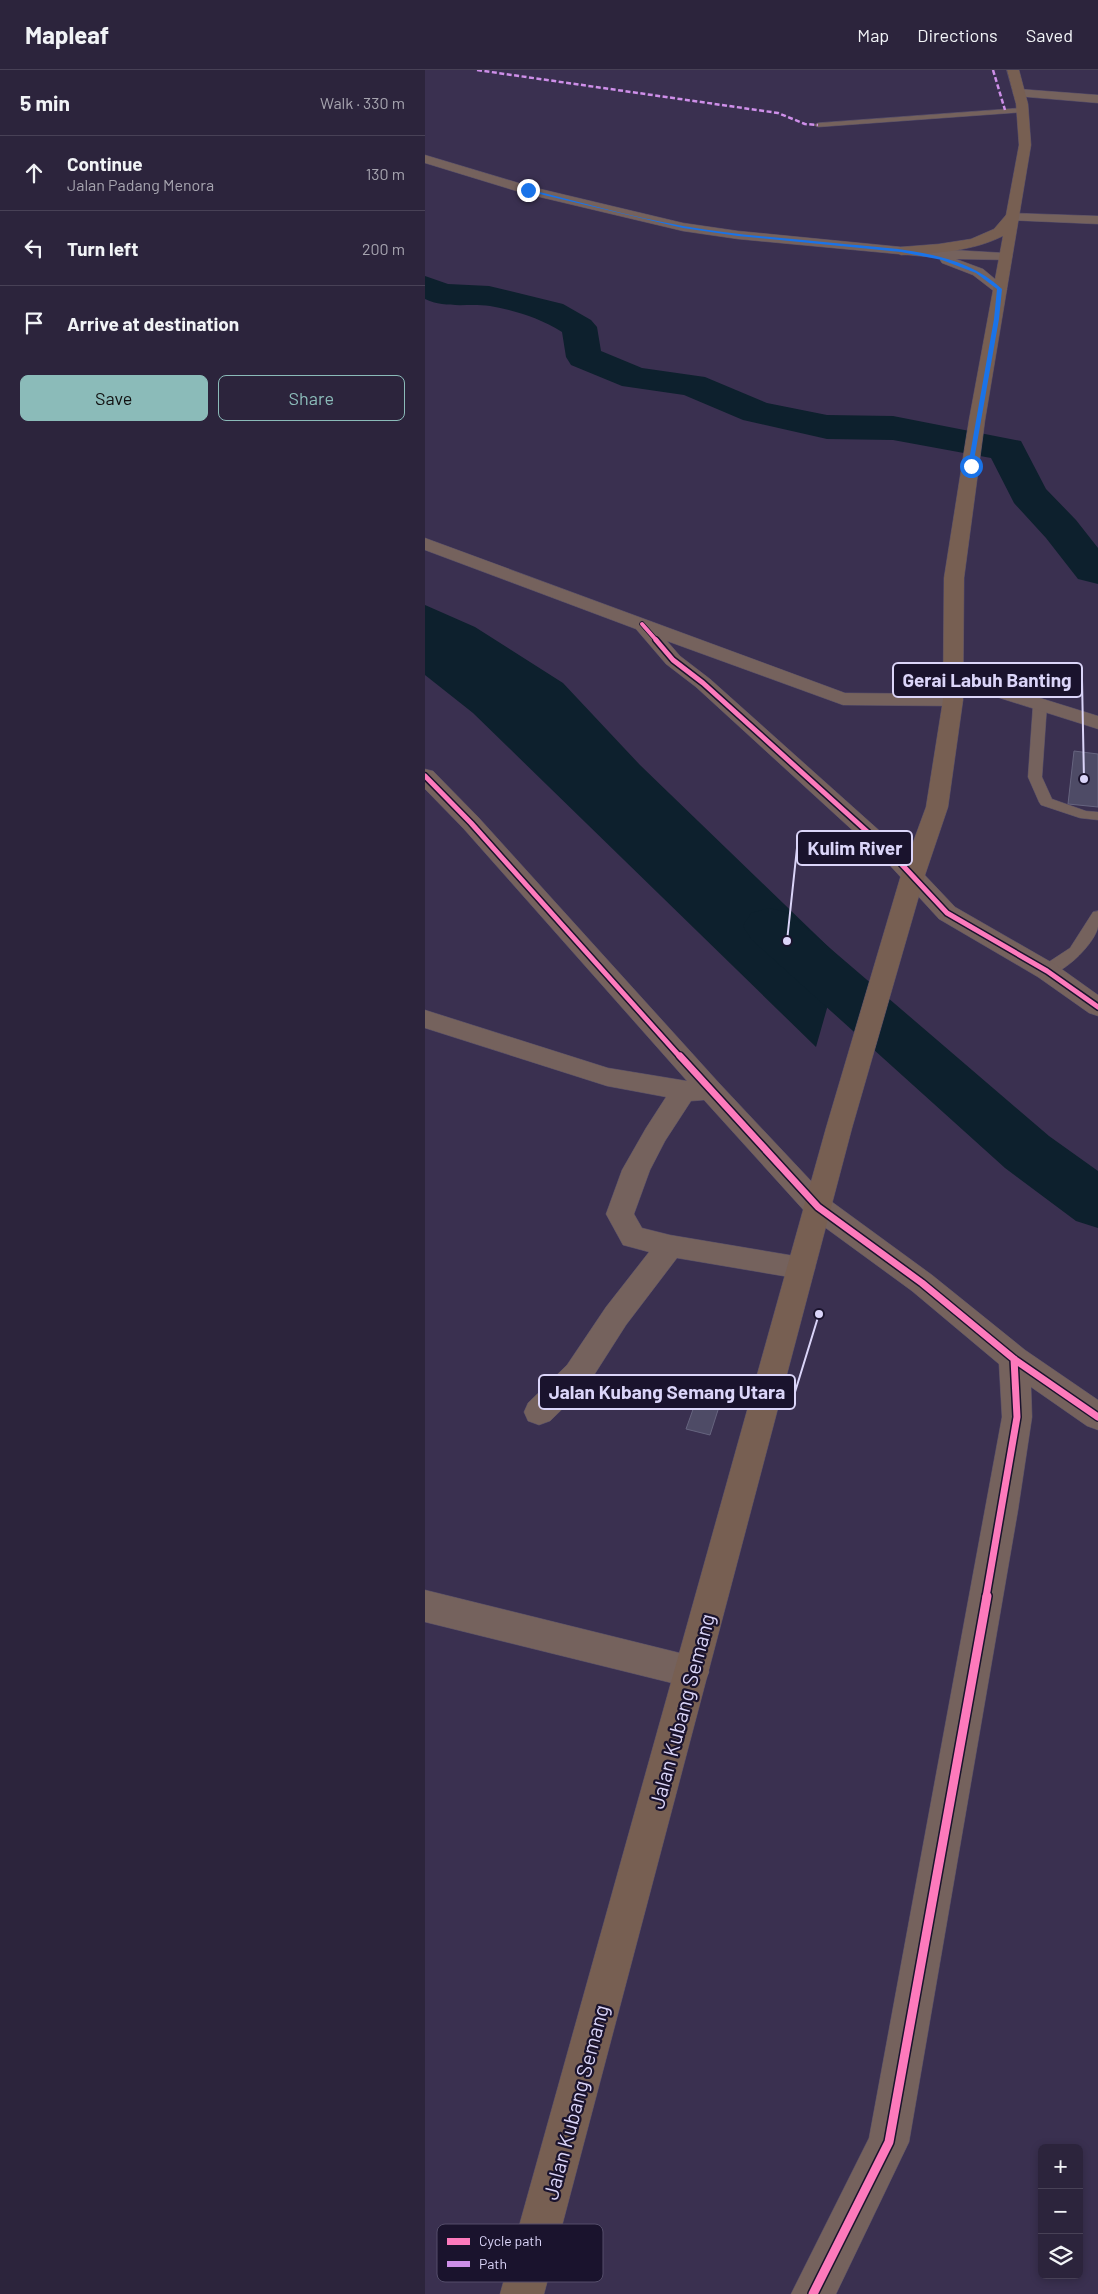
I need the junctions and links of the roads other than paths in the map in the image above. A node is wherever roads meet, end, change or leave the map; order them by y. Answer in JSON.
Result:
{"nodes":[{"id":1,"x":1013,"y":70,"type":"edge"},
{"id":2,"x":1019,"y":93,"type":"junction"},
{"id":3,"x":1098,"y":99,"type":"edge"},
{"id":4,"x":1022,"y":110,"type":"junction"},
{"id":5,"x":818,"y":124,"type":"dead end"},
{"id":6,"x":425,"y":159,"type":"edge"},
{"id":7,"x":1012,"y":217,"type":"junction"},
{"id":8,"x":1098,"y":220,"type":"edge"},
{"id":9,"x":901,"y":251,"type":"junction"},
{"id":10,"x":1005,"y":257,"type":"junction"},
{"id":11,"x":1000,"y":289,"type":"junction"},
{"id":12,"x":425,"y":544,"type":"edge"},
{"id":13,"x":642,"y":624,"type":"junction"},
{"id":14,"x":953,"y":677,"type":"junction"},
{"id":15,"x":953,"y":700,"type":"junction"},
{"id":16,"x":1040,"y":705,"type":"junction"},
{"id":17,"x":1098,"y":722,"type":"edge"},
{"id":18,"x":425,"y":776,"type":"edge"},
{"id":19,"x":1098,"y":816,"type":"edge"},
{"id":20,"x":913,"y":875,"type":"junction"},
{"id":21,"x":1098,"y":916,"type":"edge"},
{"id":22,"x":1047,"y":971,"type":"junction"},
{"id":23,"x":1098,"y":1007,"type":"edge"},
{"id":24,"x":425,"y":1019,"type":"edge"},
{"id":25,"x":697,"y":1091,"type":"junction"},
{"id":26,"x":818,"y":1207,"type":"junction"},
{"id":27,"x":670,"y":1246,"type":"junction"},
{"id":28,"x":801,"y":1268,"type":"junction"},
{"id":29,"x":1014,"y":1359,"type":"junction"},
{"id":30,"x":539,"y":1412,"type":"dead end"},
{"id":31,"x":1098,"y":1417,"type":"edge"},
{"id":32,"x":425,"y":1606,"type":"edge"},
{"id":33,"x":692,"y":1672,"type":"junction"},
{"id":34,"x":541,"y":2224,"type":"edge"},
{"id":35,"x":813,"y":2294,"type":"edge"}],
"edges":[{"from":1,"to":2,"type":"main road","name":"Jalan Kubang Semang"},
{"from":2,"to":3,"type":"street"},
{"from":2,"to":4,"type":"main road","name":"Jalan Kubang Semang"},
{"from":4,"to":5,"type":"lane"},
{"from":4,"to":7,"type":"main road","name":"Jalan Kubang Semang"},
{"from":6,"to":9,"type":"street"},
{"from":7,"to":8,"type":"street"},
{"from":7,"to":9,"type":"main road"},
{"from":7,"to":10,"type":"main road","name":"Jalan Kubang Semang"},
{"from":9,"to":10,"type":"street"},
{"from":9,"to":11,"type":"street"},
{"from":10,"to":11,"type":"main road","name":"Jalan Kubang Semang"},
{"from":11,"to":14,"type":"main road","name":"Jalan Kubang Semang"},
{"from":12,"to":13,"type":"street"},
{"from":13,"to":15,"type":"street"},
{"from":13,"to":20,"type":"street"},
{"from":14,"to":15,"type":"main road","name":"Jalan Kubang Semang"},
{"from":14,"to":16,"type":"street"},
{"from":15,"to":20,"type":"main road","name":"Jalan Kubang Semang"},
{"from":16,"to":17,"type":"street"},
{"from":16,"to":19,"type":"lane"},
{"from":18,"to":25,"type":"street"},
{"from":20,"to":22,"type":"street"},
{"from":20,"to":26,"type":"main road","name":"Jalan Kubang Semang"},
{"from":21,"to":22,"type":"lane"},
{"from":22,"to":23,"type":"street"},
{"from":24,"to":25,"type":"street"},
{"from":25,"to":26,"type":"street"},
{"from":25,"to":27,"type":"street"},
{"from":26,"to":28,"type":"main road","name":"Jalan Kubang Semang"},
{"from":26,"to":29,"type":"street"},
{"from":27,"to":28,"type":"street"},
{"from":27,"to":30,"type":"street"},
{"from":28,"to":33,"type":"main road","name":"Jalan Kubang Semang"},
{"from":29,"to":31,"type":"street"},
{"from":29,"to":35,"type":"street"},
{"from":32,"to":33,"type":"street"},
{"from":33,"to":34,"type":"main road","name":"Jalan Kubang Semang"}]}
